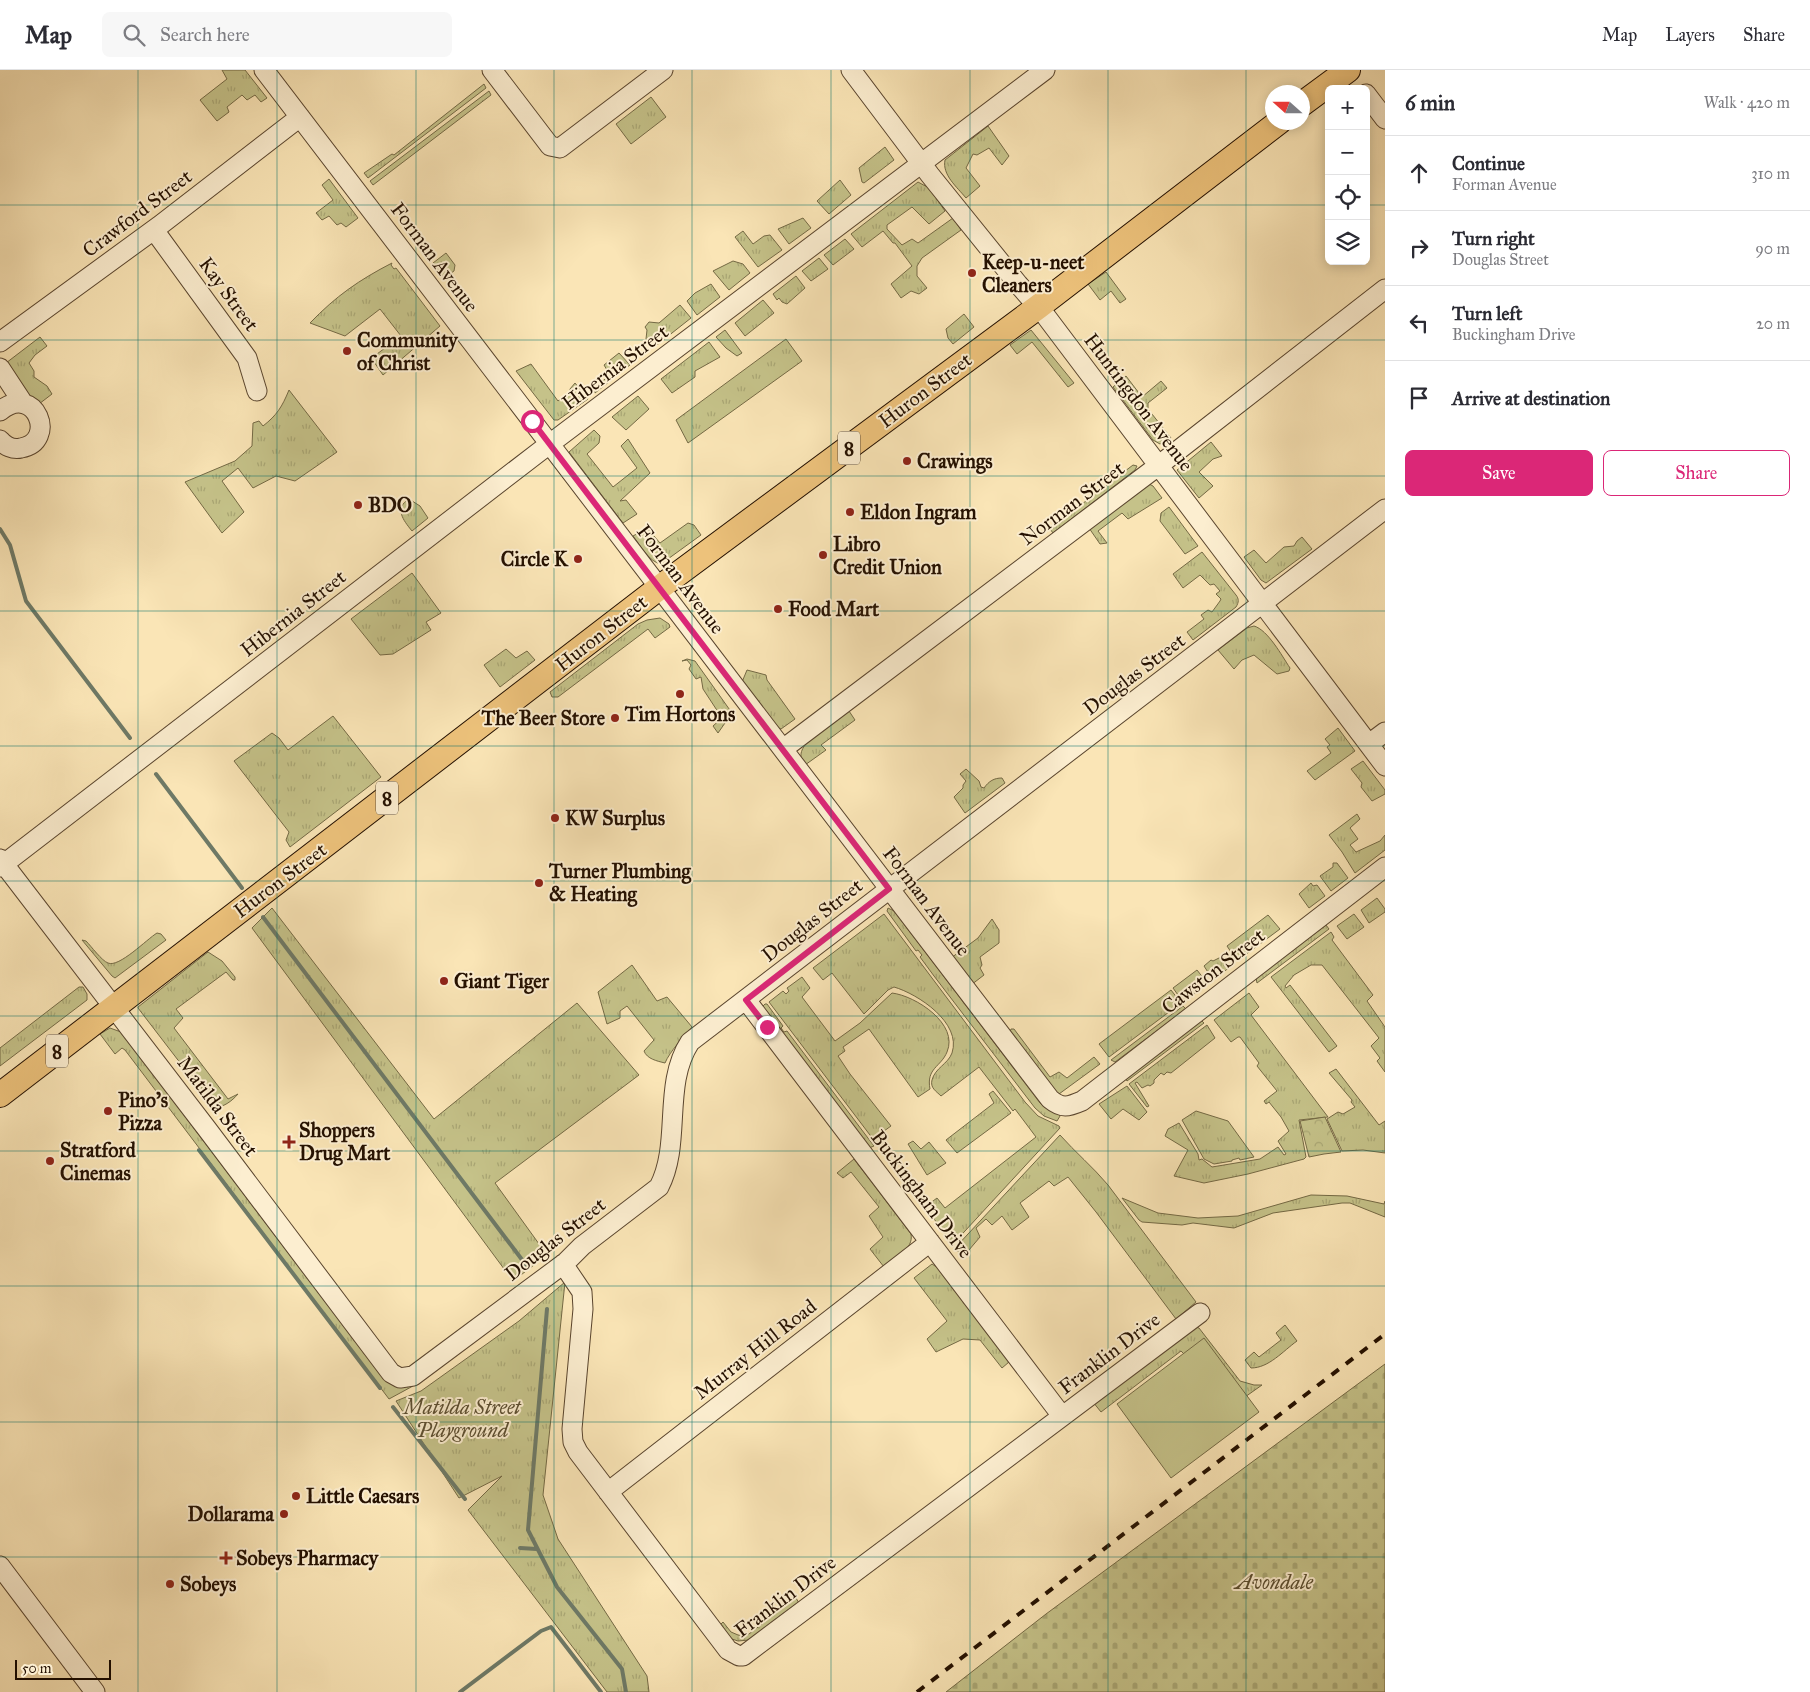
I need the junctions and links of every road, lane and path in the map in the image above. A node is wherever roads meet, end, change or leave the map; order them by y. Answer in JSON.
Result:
{"nodes":[{"id":1,"x":264,"y":70,"type":"edge"},
{"id":2,"x":492,"y":70,"type":"edge"},
{"id":3,"x":663,"y":70,"type":"edge"},
{"id":4,"x":851,"y":70,"type":"edge"},
{"id":5,"x":1045,"y":70,"type":"edge"},
{"id":6,"x":1348,"y":70,"type":"edge"},
{"id":7,"x":1359,"y":85,"type":"edge"},
{"id":8,"x":1310,"y":98,"type":"edge"},
{"id":9,"x":1370,"y":99,"type":"edge"},
{"id":10,"x":300,"y":117,"type":"junction"},
{"id":11,"x":1385,"y":118,"type":"edge"},
{"id":12,"x":1269,"y":130,"type":"edge"},
{"id":13,"x":922,"y":164,"type":"junction"},
{"id":14,"x":154,"y":230,"type":"junction"},
{"id":15,"x":1385,"y":288,"type":"edge"},
{"id":16,"x":1038,"y":307,"type":"junction"},
{"id":17,"x":0,"y":342,"type":"edge"},
{"id":18,"x":0,"y":368,"type":"edge"},
{"id":19,"x":257,"y":391,"type":"dead end"},
{"id":20,"x":22,"y":403,"type":"junction"},
{"id":21,"x":0,"y":411,"type":"edge"},
{"id":22,"x":0,"y":440,"type":"edge"},
{"id":23,"x":549,"y":444,"type":"junction"},
{"id":24,"x":1158,"y":466,"type":"junction"},
{"id":25,"x":1385,"y":509,"type":"edge"},
{"id":26,"x":659,"y":588,"type":"junction"},
{"id":27,"x":1263,"y":603,"type":"junction"},
{"id":28,"x":1385,"y":732,"type":"edge"},
{"id":29,"x":1369,"y":744,"type":"junction"},
{"id":30,"x":783,"y":750,"type":"junction"},
{"id":31,"x":1385,"y":766,"type":"edge"},
{"id":32,"x":1,"y":863,"type":"edge"},
{"id":33,"x":1385,"y":868,"type":"edge"},
{"id":34,"x":889,"y":889,"type":"junction"},
{"id":35,"x":746,"y":1000,"type":"junction"},
{"id":36,"x":114,"y":1008,"type":"junction"},
{"id":37,"x":0,"y":1095,"type":"edge"},
{"id":38,"x":1067,"y":1107,"type":"joint"},
{"id":39,"x":930,"y":1242,"type":"junction"},
{"id":40,"x":563,"y":1264,"type":"junction"},
{"id":41,"x":1200,"y":1313,"type":"dead end"},
{"id":42,"x":400,"y":1378,"type":"joint"},
{"id":43,"x":1062,"y":1416,"type":"junction"},
{"id":44,"x":608,"y":1492,"type":"junction"},
{"id":45,"x":0,"y":1566,"type":"edge"},
{"id":46,"x":95,"y":1692,"type":"edge"}],
"edges":[{"from":1,"to":10,"type":"street","name":"Forman Avenue"},
{"from":2,"to":3,"type":"street"},
{"from":4,"to":13,"type":"street","name":"Huntingdon Avenue"},
{"from":5,"to":13,"type":"street","name":"Hibernia Street"},
{"from":6,"to":7,"type":"street"},
{"from":6,"to":8,"type":"main road"},
{"from":9,"to":11,"type":"street"},
{"from":10,"to":14,"type":"street","name":"Crawford Street"},
{"from":10,"to":23,"type":"street","name":"Forman Avenue"},
{"from":12,"to":16,"type":"main road","name":"Huron Street","number":"8"},
{"from":13,"to":16,"type":"street","name":"Huntingdon Avenue"},
{"from":13,"to":23,"type":"street","name":"Hibernia Street"},
{"from":14,"to":17,"type":"street","name":"Crawford Street"},
{"from":14,"to":19,"type":"street","name":"Kay Street"},
{"from":15,"to":24,"type":"street","name":"Norman Street"},
{"from":16,"to":24,"type":"street","name":"Huntingdon Avenue"},
{"from":16,"to":26,"type":"main road","name":"Huron Street","number":"8"},
{"from":18,"to":20,"type":"street"},
{"from":20,"to":21,"type":"street"},
{"from":20,"to":22,"type":"street"},
{"from":23,"to":26,"type":"street","name":"Forman Avenue"},
{"from":23,"to":32,"type":"street","name":"Hibernia Street"},
{"from":24,"to":27,"type":"street","name":"Huntingdon Avenue"},
{"from":24,"to":30,"type":"street","name":"Norman Street"},
{"from":25,"to":27,"type":"street","name":"Douglas Street"},
{"from":26,"to":30,"type":"street","name":"Forman Avenue"},
{"from":26,"to":36,"type":"main road","name":"Huron Street","number":"8"},
{"from":27,"to":29,"type":"street","name":"Huntingdon Avenue"},
{"from":27,"to":34,"type":"street","name":"Douglas Street"},
{"from":28,"to":29,"type":"street"},
{"from":29,"to":31,"type":"street","name":"Huntingdon Avenue"},
{"from":30,"to":34,"type":"street","name":"Forman Avenue"},
{"from":32,"to":36,"type":"street","name":"Matilda Street"},
{"from":33,"to":38,"type":"street","name":"Cawston Street"},
{"from":34,"to":35,"type":"street","name":"Douglas Street"},
{"from":34,"to":38,"type":"street","name":"Forman Avenue"},
{"from":35,"to":39,"type":"street","name":"Buckingham Drive"},
{"from":35,"to":40,"type":"street","name":"Douglas Street"},
{"from":36,"to":37,"type":"main road","name":"Huron Street","number":"8"},
{"from":36,"to":42,"type":"street","name":"Matilda Street"},
{"from":39,"to":43,"type":"street","name":"Buckingham Drive"},
{"from":39,"to":44,"type":"street","name":"Murray Hill Road"},
{"from":40,"to":42,"type":"street","name":"Douglas Street"},
{"from":40,"to":44,"type":"street","name":"Franklin Drive"},
{"from":41,"to":43,"type":"street","name":"Franklin Drive"},
{"from":43,"to":44,"type":"street","name":"Franklin Drive"},
{"from":45,"to":46,"type":"street"}]}
